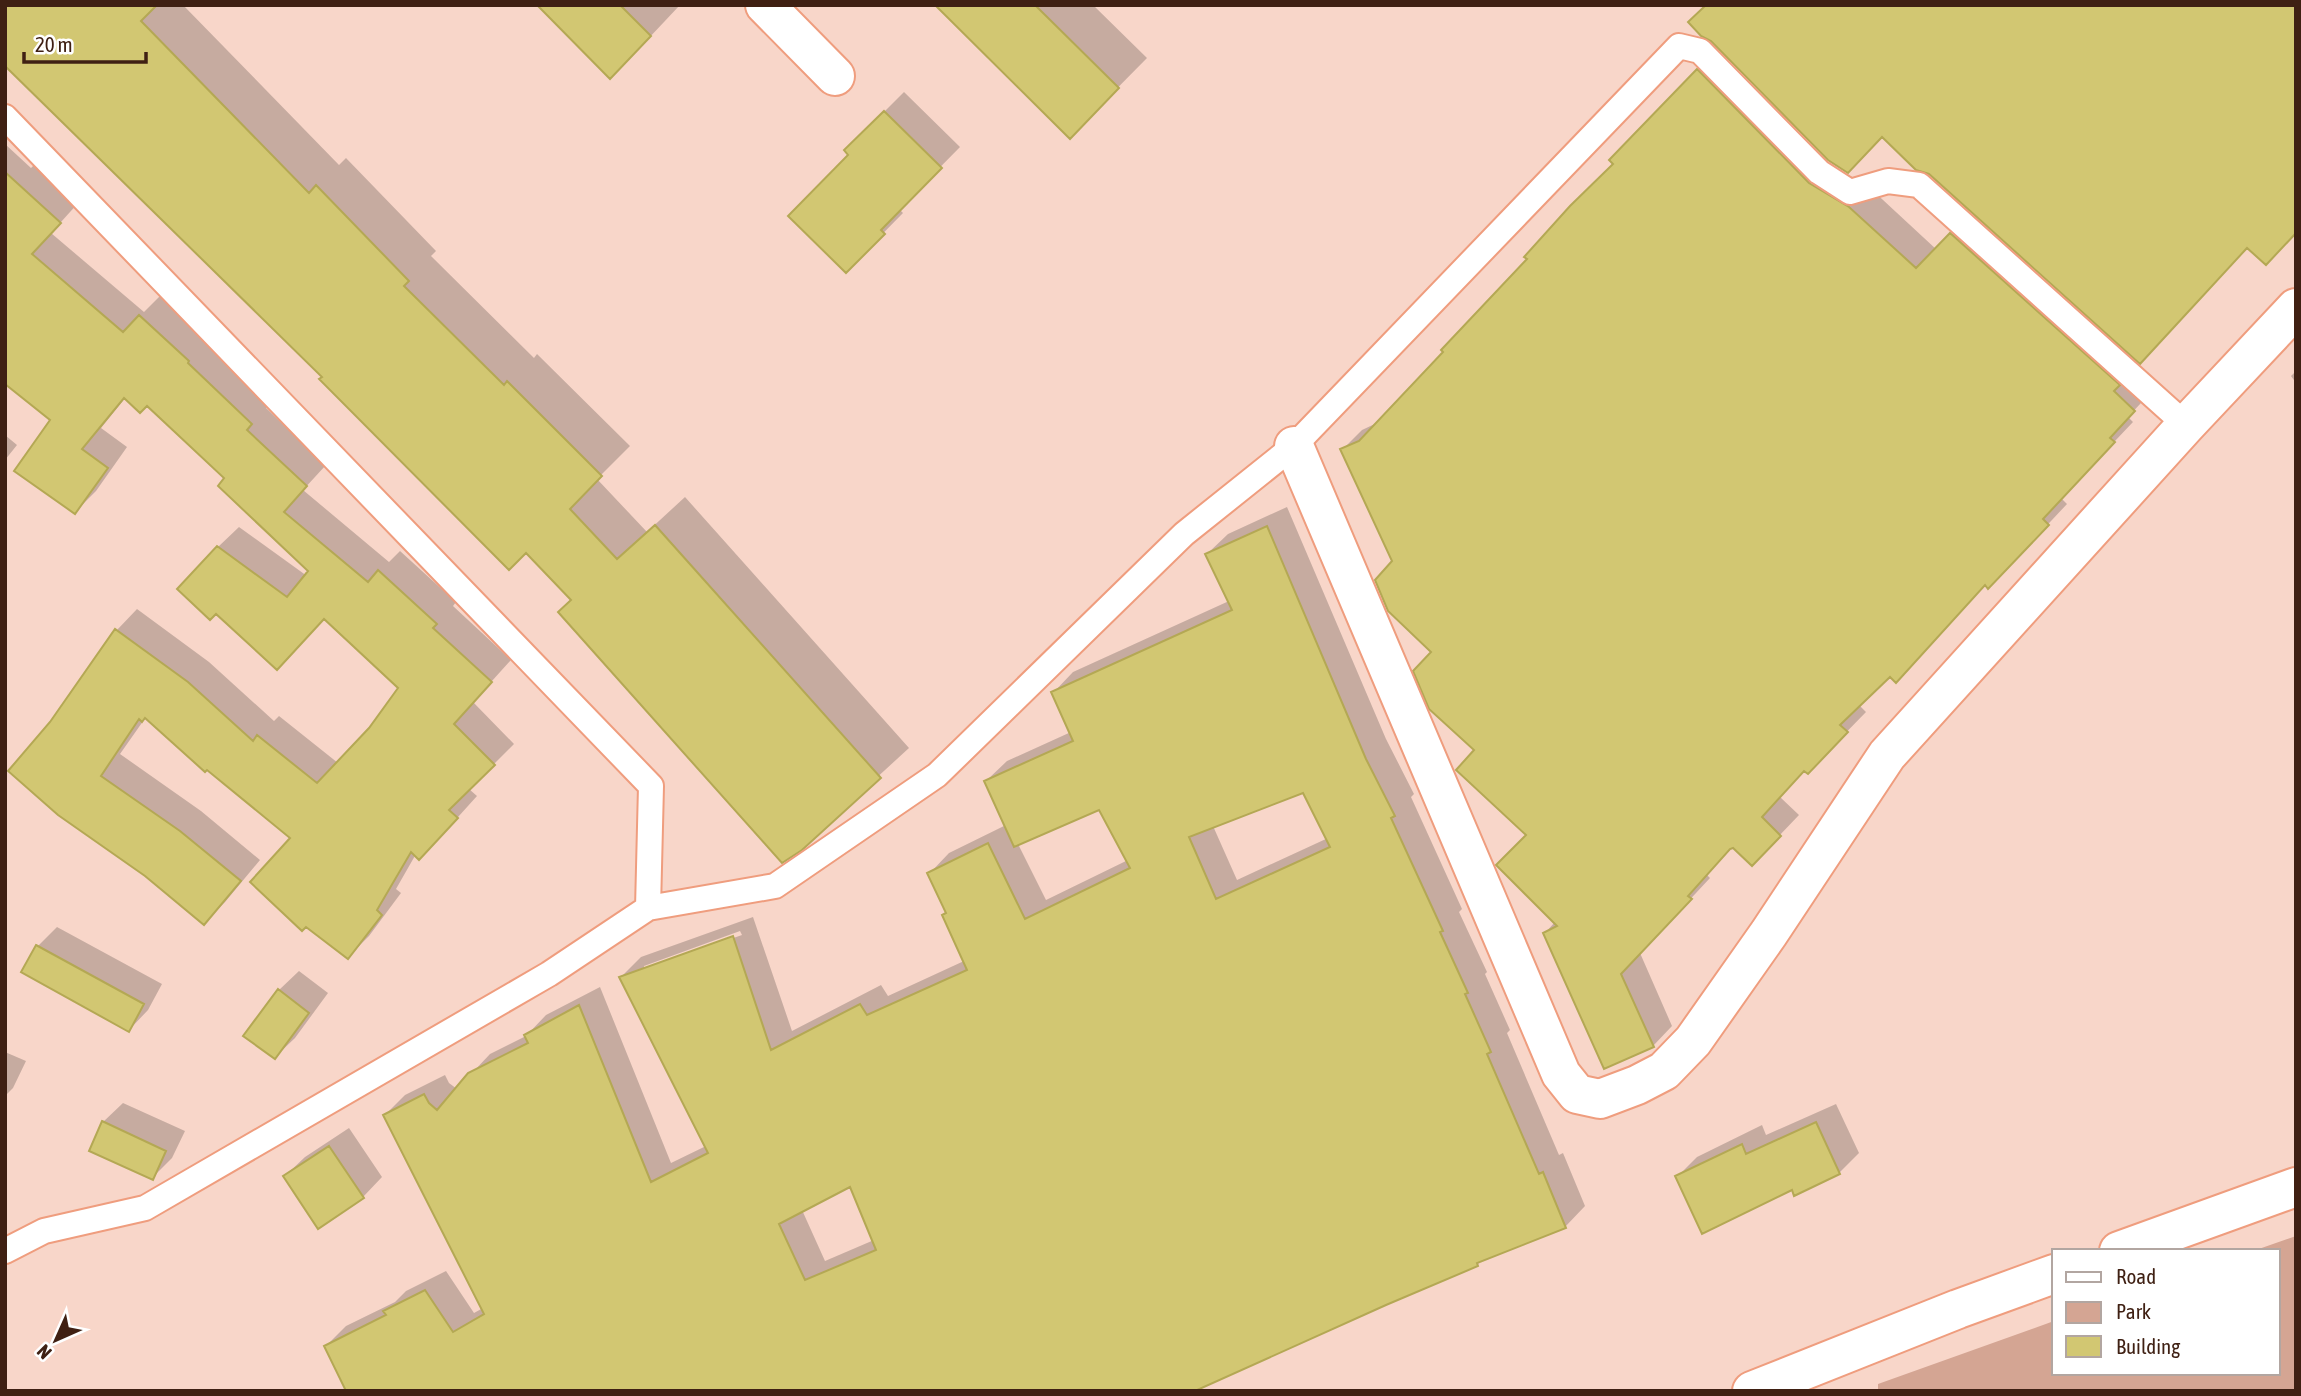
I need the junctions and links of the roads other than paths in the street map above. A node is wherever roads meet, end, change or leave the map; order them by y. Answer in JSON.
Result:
{"nodes":[{"id":1,"x":765,"y":5,"type":"edge"},
{"id":2,"x":835,"y":76,"type":"dead end"},
{"id":3,"x":5,"y":117,"type":"edge"},
{"id":4,"x":2296,"y":308,"type":"edge"},
{"id":5,"x":2186,"y":425,"type":"junction"},
{"id":6,"x":1294,"y":446,"type":"junction"},
{"id":7,"x":648,"y":908,"type":"junction"},
{"id":8,"x":2296,"y":1187,"type":"edge"},
{"id":9,"x":2125,"y":1249,"type":"edge"},
{"id":10,"x":5,"y":1251,"type":"edge"},
{"id":11,"x":2052,"y":1275,"type":"edge"},
{"id":12,"x":1752,"y":1391,"type":"edge"}],
"edges":[{"from":1,"to":2,"type":"street"},
{"from":3,"to":7,"type":"lane"},
{"from":4,"to":5,"type":"street"},
{"from":5,"to":6,"type":"lane"},
{"from":5,"to":6,"type":"street"},
{"from":6,"to":7,"type":"lane"},
{"from":7,"to":10,"type":"lane"},
{"from":8,"to":9,"type":"street"},
{"from":11,"to":12,"type":"street"}]}
